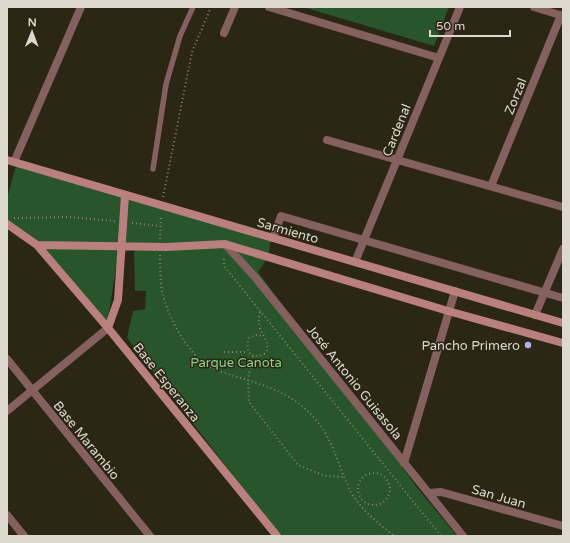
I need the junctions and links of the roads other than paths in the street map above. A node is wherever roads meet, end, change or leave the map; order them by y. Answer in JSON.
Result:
{"nodes":[{"id":1,"x":81,"y":7,"type":"edge"},
{"id":2,"x":193,"y":7,"type":"edge"},
{"id":3,"x":235,"y":7,"type":"edge"},
{"id":4,"x":269,"y":7,"type":"edge"},
{"id":5,"x":460,"y":7,"type":"edge"},
{"id":6,"x":534,"y":7,"type":"edge"},
{"id":7,"x":562,"y":16,"type":"edge"},
{"id":8,"x":224,"y":33,"type":"dead end"},
{"id":9,"x":439,"y":58,"type":"junction"},
{"id":10,"x":327,"y":140,"type":"dead end"},
{"id":11,"x":397,"y":160,"type":"junction"},
{"id":12,"x":11,"y":161,"type":"edge"},
{"id":13,"x":153,"y":169,"type":"dead end"},
{"id":14,"x":491,"y":186,"type":"junction"},
{"id":15,"x":125,"y":195,"type":"junction"},
{"id":16,"x":563,"y":207,"type":"edge"},
{"id":17,"x":8,"y":221,"type":"edge"},
{"id":18,"x":273,"y":238,"type":"junction"},
{"id":19,"x":364,"y":240,"type":"junction"},
{"id":20,"x":225,"y":244,"type":"junction"},
{"id":21,"x":37,"y":245,"type":"junction"},
{"id":22,"x":121,"y":246,"type":"junction"},
{"id":23,"x":563,"y":249,"type":"edge"},
{"id":24,"x":355,"y":262,"type":"junction"},
{"id":25,"x":455,"y":291,"type":"junction"},
{"id":26,"x":544,"y":293,"type":"junction"},
{"id":27,"x":563,"y":298,"type":"edge"},
{"id":28,"x":448,"y":311,"type":"junction"},
{"id":29,"x":535,"y":315,"type":"junction"},
{"id":30,"x":563,"y":323,"type":"edge"},
{"id":31,"x":108,"y":328,"type":"junction"},
{"id":32,"x":563,"y":343,"type":"edge"},
{"id":33,"x":7,"y":359,"type":"edge"},
{"id":34,"x":31,"y":391,"type":"junction"},
{"id":35,"x":7,"y":411,"type":"edge"},
{"id":36,"x":404,"y":463,"type":"junction"},
{"id":37,"x":429,"y":493,"type":"junction"},
{"id":38,"x":7,"y":515,"type":"edge"},
{"id":39,"x":563,"y":526,"type":"edge"},
{"id":40,"x":24,"y":536,"type":"edge"},
{"id":41,"x":150,"y":536,"type":"edge"},
{"id":42,"x":277,"y":536,"type":"edge"},
{"id":43,"x":463,"y":536,"type":"edge"}],
"edges":[{"from":1,"to":12,"type":"street"},
{"from":2,"to":13,"type":"lane"},
{"from":3,"to":8,"type":"street"},
{"from":4,"to":9,"type":"street"},
{"from":5,"to":9,"type":"street","name":"Cardenal"},
{"from":6,"to":7,"type":"street"},
{"from":7,"to":14,"type":"street","name":"Zorzal"},
{"from":9,"to":11,"type":"street","name":"Cardenal"},
{"from":10,"to":11,"type":"street"},
{"from":11,"to":14,"type":"street"},
{"from":11,"to":19,"type":"street","name":"Cardenal"},
{"from":12,"to":15,"type":"main road","name":"Sarmiento"},
{"from":14,"to":16,"type":"street"},
{"from":15,"to":18,"type":"main road","name":"Sarmiento"},
{"from":15,"to":22,"type":"main road"},
{"from":17,"to":21,"type":"main road"},
{"from":18,"to":19,"type":"street"},
{"from":18,"to":24,"type":"main road","name":"Sarmiento"},
{"from":19,"to":24,"type":"street","name":"Cardenal"},
{"from":19,"to":26,"type":"street"},
{"from":20,"to":22,"type":"main road"},
{"from":20,"to":28,"type":"main road"},
{"from":20,"to":36,"type":"street","name":"José Antonio Guisasola"},
{"from":21,"to":22,"type":"main road"},
{"from":21,"to":31,"type":"main road","name":"Base Esperanza"},
{"from":22,"to":31,"type":"main road"},
{"from":23,"to":26,"type":"street"},
{"from":24,"to":25,"type":"main road","name":"Sarmiento"},
{"from":25,"to":28,"type":"street"},
{"from":25,"to":29,"type":"main road","name":"Sarmiento"},
{"from":26,"to":27,"type":"street"},
{"from":26,"to":29,"type":"street"},
{"from":28,"to":32,"type":"main road"},
{"from":28,"to":36,"type":"street"},
{"from":29,"to":30,"type":"main road","name":"Sarmiento"},
{"from":31,"to":34,"type":"street"},
{"from":31,"to":42,"type":"main road","name":"Base Esperanza"},
{"from":33,"to":34,"type":"street","name":"Base Marambio"},
{"from":34,"to":35,"type":"street"},
{"from":34,"to":41,"type":"street","name":"Base Marambio"},
{"from":36,"to":37,"type":"street","name":"José Antonio Guisasola"},
{"from":37,"to":39,"type":"street","name":"San Juan"},
{"from":37,"to":43,"type":"street","name":"José Antonio Guisasola"},
{"from":38,"to":40,"type":"street"}]}
